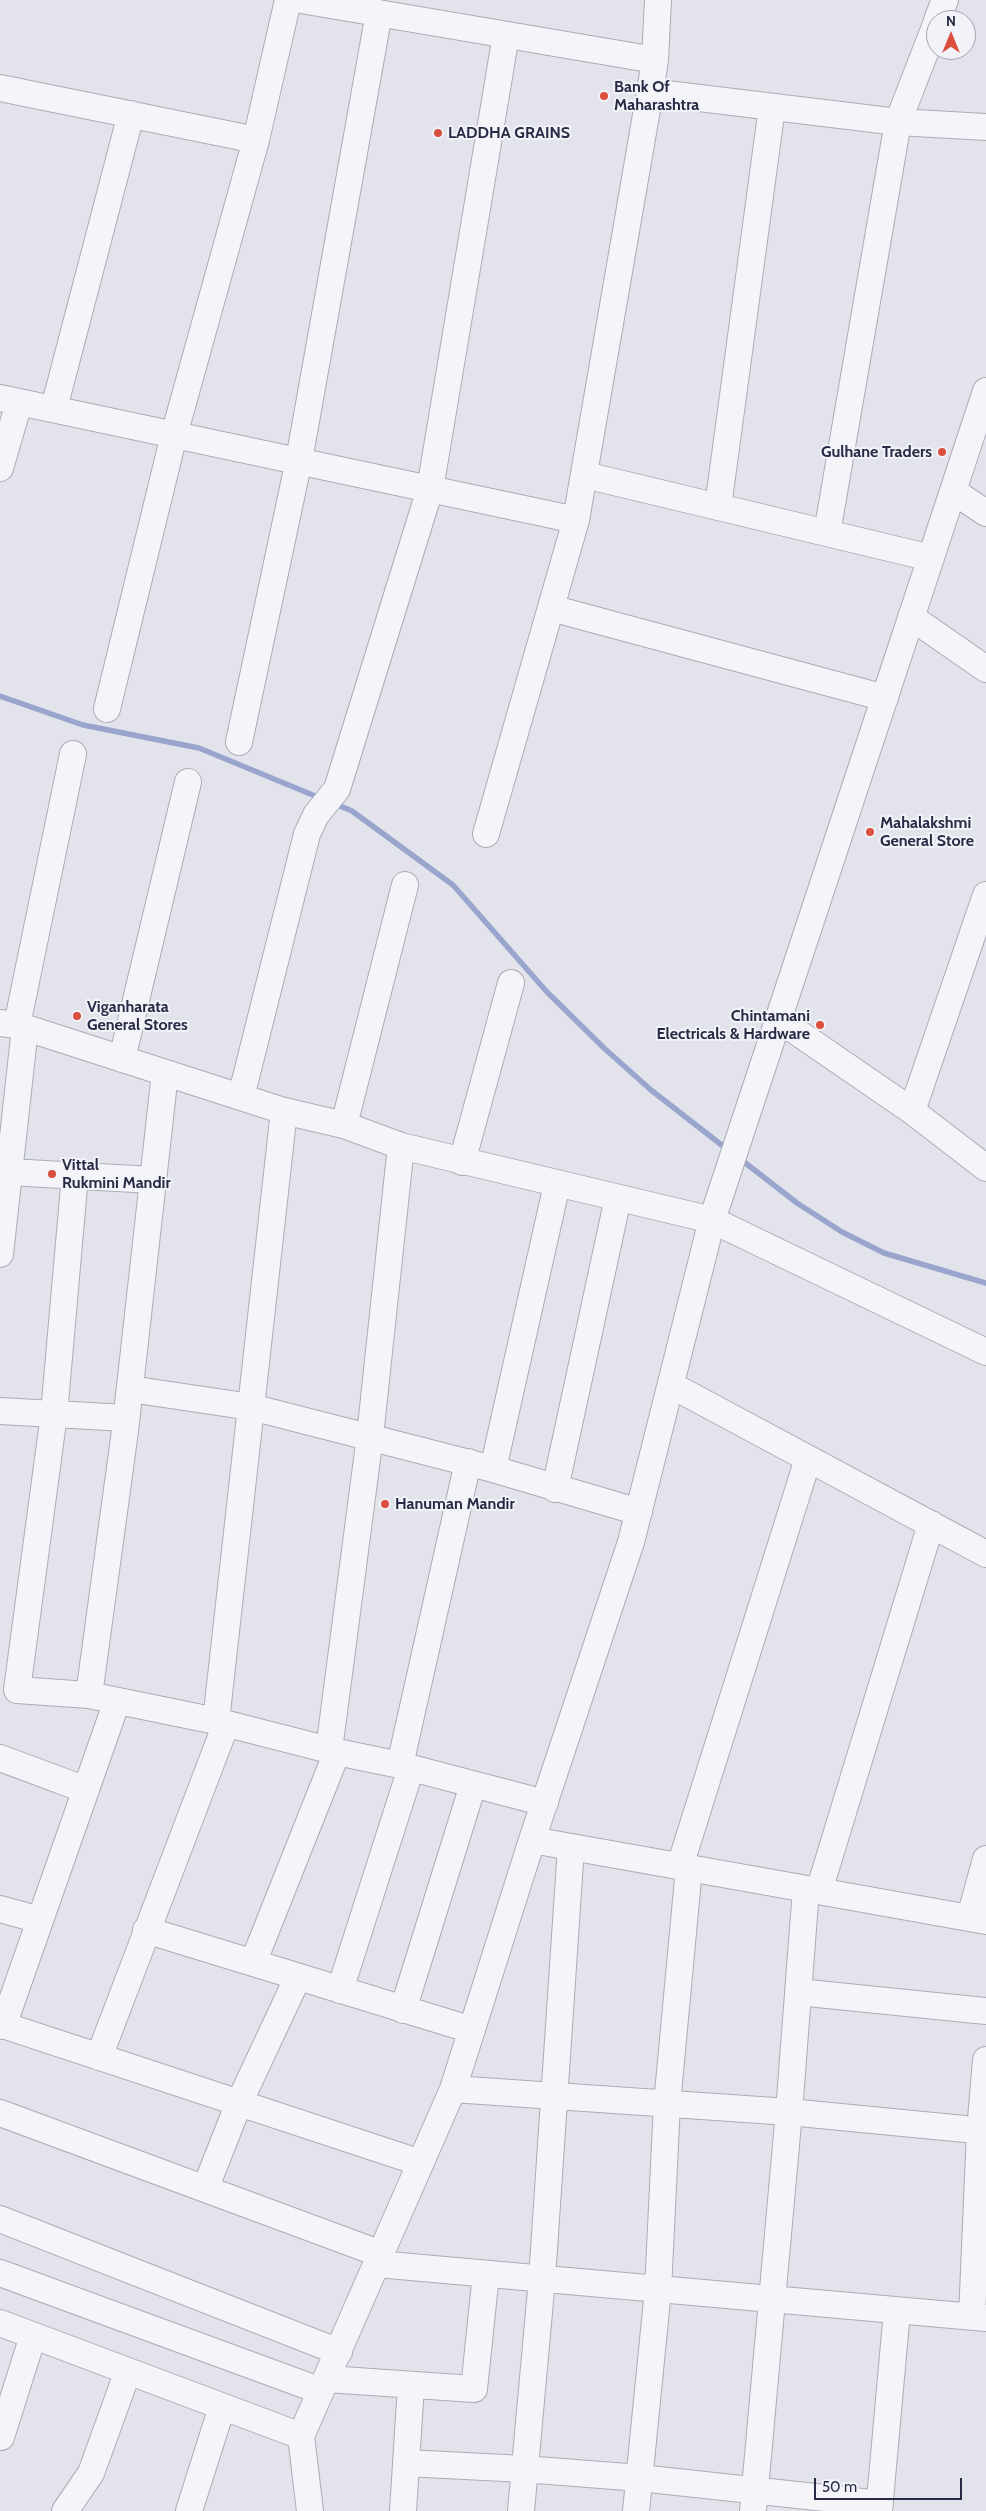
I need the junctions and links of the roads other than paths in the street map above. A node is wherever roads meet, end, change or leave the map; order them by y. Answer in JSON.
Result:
{"nodes":[{"id":1,"x":288,"y":0,"type":"edge"},
{"id":2,"x":301,"y":0,"type":"edge"},
{"id":3,"x":658,"y":0,"type":"edge"},
{"id":4,"x":380,"y":13,"type":"junction"},
{"id":5,"x":506,"y":34,"type":"junction"},
{"id":6,"x":926,"y":50,"type":"edge"},
{"id":7,"x":655,"y":60,"type":"junction"},
{"id":8,"x":0,"y":88,"type":"edge"},
{"id":9,"x":650,"y":92,"type":"junction"},
{"id":10,"x":772,"y":107,"type":"junction"},
{"id":11,"x":131,"y":114,"type":"junction"},
{"id":12,"x":898,"y":122,"type":"junction"},
{"id":13,"x":986,"y":127,"type":"edge"},
{"id":14,"x":256,"y":140,"type":"junction"},
{"id":15,"x":986,"y":391,"type":"edge"},
{"id":16,"x":10,"y":400,"type":"edge"},
{"id":17,"x":54,"y":408,"type":"junction"},
{"id":18,"x":174,"y":436,"type":"junction"},
{"id":19,"x":299,"y":460,"type":"junction"},
{"id":20,"x":0,"y":468,"type":"edge"},
{"id":21,"x":585,"y":475,"type":"junction"},
{"id":22,"x":430,"y":489,"type":"junction"},
{"id":23,"x":953,"y":491,"type":"junction"},
{"id":24,"x":718,"y":507,"type":"junction"},
{"id":25,"x":986,"y":513,"type":"edge"},
{"id":26,"x":576,"y":520,"type":"junction"},
{"id":27,"x":827,"y":533,"type":"junction"},
{"id":28,"x":931,"y":558,"type":"junction"},
{"id":29,"x":551,"y":608,"type":"junction"},
{"id":30,"x":911,"y":616,"type":"junction"},
{"id":31,"x":986,"y":669,"type":"edge"},
{"id":32,"x":884,"y":698,"type":"junction"},
{"id":33,"x":107,"y":709,"type":"dead end"},
{"id":34,"x":238,"y":742,"type":"dead end"},
{"id":35,"x":73,"y":754,"type":"dead end"},
{"id":36,"x":188,"y":782,"type":"dead end"},
{"id":37,"x":486,"y":834,"type":"dead end"},
{"id":38,"x":405,"y":885,"type":"dead end"},
{"id":39,"x":986,"y":895,"type":"edge"},
{"id":40,"x":511,"y":984,"type":"dead end"},
{"id":41,"x":778,"y":1019,"type":"junction"},
{"id":42,"x":14,"y":1025,"type":"edge"},
{"id":43,"x":122,"y":1059,"type":"junction"},
{"id":44,"x":166,"y":1073,"type":"junction"},
{"id":45,"x":241,"y":1097,"type":"junction"},
{"id":46,"x":284,"y":1111,"type":"junction"},
{"id":47,"x":912,"y":1111,"type":"junction"},
{"id":48,"x":344,"y":1125,"type":"junction"},
{"id":49,"x":401,"y":1146,"type":"junction"},
{"id":50,"x":462,"y":1162,"type":"junction"},
{"id":51,"x":986,"y":1168,"type":"edge"},
{"id":52,"x":9,"y":1172,"type":"junction"},
{"id":53,"x":75,"y":1175,"type":"junction"},
{"id":54,"x":154,"y":1180,"type":"junction"},
{"id":55,"x":557,"y":1184,"type":"junction"},
{"id":56,"x":618,"y":1198,"type":"junction"},
{"id":57,"x":712,"y":1220,"type":"junction"},
{"id":58,"x":0,"y":1254,"type":"edge"},
{"id":59,"x":986,"y":1352,"type":"edge"},
{"id":60,"x":670,"y":1385,"type":"junction"},
{"id":61,"x":130,"y":1389,"type":"junction"},
{"id":62,"x":251,"y":1407,"type":"junction"},
{"id":63,"x":0,"y":1411,"type":"edge"},
{"id":64,"x":54,"y":1414,"type":"junction"},
{"id":65,"x":126,"y":1418,"type":"junction"},
{"id":66,"x":370,"y":1436,"type":"junction"},
{"id":67,"x":808,"y":1459,"type":"junction"},
{"id":68,"x":468,"y":1462,"type":"junction"},
{"id":69,"x":493,"y":1469,"type":"junction"},
{"id":70,"x":555,"y":1489,"type":"junction"},
{"id":71,"x":639,"y":1512,"type":"junction"},
{"id":72,"x":931,"y":1524,"type":"junction"},
{"id":73,"x":986,"y":1554,"type":"edge"},
{"id":74,"x":89,"y":1695,"type":"junction"},
{"id":75,"x":117,"y":1701,"type":"junction"},
{"id":76,"x":221,"y":1722,"type":"junction"},
{"id":77,"x":333,"y":1751,"type":"junction"},
{"id":78,"x":0,"y":1758,"type":"edge"},
{"id":79,"x":406,"y":1766,"type":"junction"},
{"id":80,"x":473,"y":1785,"type":"junction"},
{"id":81,"x":86,"y":1790,"type":"junction"},
{"id":82,"x":545,"y":1803,"type":"junction"},
{"id":83,"x":532,"y":1840,"type":"junction"},
{"id":84,"x":571,"y":1848,"type":"junction"},
{"id":85,"x":986,"y":1858,"type":"edge"},
{"id":86,"x":684,"y":1867,"type":"junction"},
{"id":87,"x":813,"y":1890,"type":"junction"},
{"id":88,"x":0,"y":1909,"type":"edge"},
{"id":89,"x":978,"y":1919,"type":"edge"},
{"id":90,"x":40,"y":1920,"type":"junction"},
{"id":91,"x":146,"y":1930,"type":"junction"},
{"id":92,"x":253,"y":1963,"type":"junction"},
{"id":93,"x":298,"y":1977,"type":"junction"},
{"id":94,"x":340,"y":1990,"type":"junction"},
{"id":95,"x":798,"y":1992,"type":"junction"},
{"id":96,"x":403,"y":2010,"type":"junction"},
{"id":97,"x":986,"y":2011,"type":"edge"},
{"id":98,"x":2,"y":2025,"type":"edge"},
{"id":99,"x":472,"y":2030,"type":"junction"},
{"id":100,"x":98,"y":2057,"type":"junction"},
{"id":101,"x":986,"y":2060,"type":"edge"},
{"id":102,"x":453,"y":2089,"type":"junction"},
{"id":103,"x":555,"y":2096,"type":"junction"},
{"id":104,"x":239,"y":2103,"type":"junction"},
{"id":105,"x":666,"y":2104,"type":"junction"},
{"id":106,"x":789,"y":2112,"type":"junction"},
{"id":107,"x":0,"y":2113,"type":"edge"},
{"id":108,"x":983,"y":2131,"type":"edge"},
{"id":109,"x":421,"y":2163,"type":"junction"},
{"id":110,"x":205,"y":2189,"type":"junction"},
{"id":111,"x":0,"y":2219,"type":"edge"},
{"id":112,"x":379,"y":2259,"type":"junction"},
{"id":113,"x":0,"y":2273,"type":"edge"},
{"id":114,"x":486,"y":2274,"type":"junction"},
{"id":115,"x":542,"y":2279,"type":"junction"},
{"id":116,"x":658,"y":2290,"type":"junction"},
{"id":117,"x":773,"y":2300,"type":"junction"},
{"id":118,"x":898,"y":2311,"type":"junction"},
{"id":119,"x":979,"y":2317,"type":"edge"},
{"id":120,"x":0,"y":2323,"type":"edge"},
{"id":121,"x":33,"y":2336,"type":"junction"},
{"id":122,"x":339,"y":2352,"type":"junction"},
{"id":123,"x":128,"y":2371,"type":"junction"},
{"id":124,"x":324,"y":2385,"type":"junction"},
{"id":125,"x":411,"y":2385,"type":"junction"},
{"id":126,"x":222,"y":2406,"type":"junction"},
{"id":127,"x":302,"y":2436,"type":"junction"},
{"id":128,"x":1,"y":2437,"type":"edge"},
{"id":129,"x":406,"y":2463,"type":"junction"},
{"id":130,"x":524,"y":2469,"type":"junction"},
{"id":131,"x":640,"y":2478,"type":"junction"},
{"id":132,"x":754,"y":2500,"type":"edge"},
{"id":133,"x":879,"y":2507,"type":"edge"},
{"id":134,"x":64,"y":2511,"type":"edge"},
{"id":135,"x":189,"y":2511,"type":"edge"},
{"id":136,"x":310,"y":2511,"type":"edge"},
{"id":137,"x":403,"y":2511,"type":"edge"},
{"id":138,"x":521,"y":2511,"type":"edge"},
{"id":139,"x":636,"y":2511,"type":"edge"}],
"edges":[{"from":1,"to":14,"type":"street"},
{"from":2,"to":4,"type":"street"},
{"from":3,"to":7,"type":"street"},
{"from":4,"to":5,"type":"street"},
{"from":4,"to":19,"type":"street"},
{"from":5,"to":7,"type":"street"},
{"from":5,"to":22,"type":"street"},
{"from":6,"to":12,"type":"street"},
{"from":7,"to":9,"type":"street"},
{"from":8,"to":11,"type":"street"},
{"from":9,"to":10,"type":"street"},
{"from":9,"to":21,"type":"street"},
{"from":10,"to":12,"type":"street"},
{"from":10,"to":24,"type":"street"},
{"from":11,"to":14,"type":"street"},
{"from":11,"to":17,"type":"street"},
{"from":12,"to":13,"type":"street"},
{"from":12,"to":27,"type":"street"},
{"from":14,"to":18,"type":"street"},
{"from":15,"to":23,"type":"street"},
{"from":16,"to":17,"type":"street"},
{"from":16,"to":20,"type":"street"},
{"from":17,"to":18,"type":"street"},
{"from":18,"to":19,"type":"street"},
{"from":18,"to":33,"type":"street"},
{"from":19,"to":22,"type":"street"},
{"from":19,"to":34,"type":"street"},
{"from":21,"to":24,"type":"street"},
{"from":21,"to":26,"type":"street"},
{"from":22,"to":26,"type":"street"},
{"from":22,"to":45,"type":"street"},
{"from":23,"to":25,"type":"street"},
{"from":23,"to":28,"type":"street"},
{"from":24,"to":27,"type":"street"},
{"from":26,"to":29,"type":"street"},
{"from":27,"to":28,"type":"street"},
{"from":28,"to":30,"type":"street"},
{"from":29,"to":32,"type":"street"},
{"from":29,"to":37,"type":"street"},
{"from":30,"to":31,"type":"street"},
{"from":30,"to":32,"type":"street"},
{"from":32,"to":41,"type":"street"},
{"from":35,"to":42,"type":"street"},
{"from":36,"to":43,"type":"street"},
{"from":38,"to":48,"type":"street"},
{"from":39,"to":47,"type":"street"},
{"from":40,"to":50,"type":"street"},
{"from":41,"to":47,"type":"street"},
{"from":41,"to":57,"type":"street"},
{"from":42,"to":43,"type":"street"},
{"from":42,"to":52,"type":"street"},
{"from":43,"to":44,"type":"street"},
{"from":44,"to":45,"type":"street"},
{"from":44,"to":54,"type":"street"},
{"from":45,"to":46,"type":"street"},
{"from":46,"to":48,"type":"street"},
{"from":46,"to":62,"type":"street"},
{"from":47,"to":51,"type":"street"},
{"from":48,"to":49,"type":"street"},
{"from":49,"to":50,"type":"street"},
{"from":49,"to":66,"type":"street"},
{"from":50,"to":55,"type":"street"},
{"from":52,"to":53,"type":"street"},
{"from":52,"to":58,"type":"street"},
{"from":53,"to":54,"type":"street"},
{"from":53,"to":64,"type":"street"},
{"from":54,"to":61,"type":"street"},
{"from":55,"to":56,"type":"street"},
{"from":55,"to":69,"type":"street"},
{"from":56,"to":57,"type":"street"},
{"from":56,"to":70,"type":"street"},
{"from":57,"to":59,"type":"street"},
{"from":57,"to":60,"type":"street"},
{"from":60,"to":67,"type":"street"},
{"from":60,"to":71,"type":"street"},
{"from":61,"to":62,"type":"street"},
{"from":61,"to":65,"type":"street"},
{"from":62,"to":66,"type":"street"},
{"from":62,"to":76,"type":"street"},
{"from":63,"to":64,"type":"street"},
{"from":64,"to":65,"type":"street"},
{"from":64,"to":74,"type":"street"},
{"from":65,"to":74,"type":"street"},
{"from":66,"to":68,"type":"street"},
{"from":66,"to":77,"type":"street"},
{"from":67,"to":72,"type":"street"},
{"from":67,"to":86,"type":"street"},
{"from":68,"to":69,"type":"street"},
{"from":68,"to":79,"type":"street"},
{"from":69,"to":70,"type":"street"},
{"from":70,"to":71,"type":"street"},
{"from":71,"to":82,"type":"street"},
{"from":72,"to":73,"type":"street"},
{"from":72,"to":87,"type":"street"},
{"from":74,"to":75,"type":"street"},
{"from":75,"to":76,"type":"street"},
{"from":75,"to":81,"type":"street"},
{"from":76,"to":77,"type":"street"},
{"from":76,"to":91,"type":"street"},
{"from":77,"to":79,"type":"street"},
{"from":77,"to":92,"type":"street"},
{"from":78,"to":81,"type":"street"},
{"from":79,"to":80,"type":"street"},
{"from":79,"to":94,"type":"street"},
{"from":80,"to":82,"type":"street"},
{"from":80,"to":96,"type":"street"},
{"from":81,"to":90,"type":"street"},
{"from":82,"to":83,"type":"street"},
{"from":83,"to":84,"type":"street"},
{"from":83,"to":99,"type":"street"},
{"from":84,"to":86,"type":"street"},
{"from":84,"to":103,"type":"street"},
{"from":85,"to":89,"type":"street"},
{"from":86,"to":87,"type":"street"},
{"from":86,"to":105,"type":"street"},
{"from":87,"to":89,"type":"street"},
{"from":87,"to":95,"type":"street"},
{"from":88,"to":90,"type":"street"},
{"from":90,"to":98,"type":"street"},
{"from":91,"to":92,"type":"street"},
{"from":91,"to":100,"type":"street"},
{"from":92,"to":93,"type":"street"},
{"from":93,"to":94,"type":"street"},
{"from":93,"to":104,"type":"street"},
{"from":94,"to":96,"type":"street"},
{"from":95,"to":97,"type":"street"},
{"from":95,"to":106,"type":"street"},
{"from":96,"to":99,"type":"street"},
{"from":98,"to":100,"type":"street"},
{"from":99,"to":102,"type":"street"},
{"from":100,"to":104,"type":"street"},
{"from":101,"to":108,"type":"street"},
{"from":102,"to":103,"type":"street"},
{"from":102,"to":109,"type":"street"},
{"from":103,"to":105,"type":"street"},
{"from":103,"to":115,"type":"street"},
{"from":104,"to":109,"type":"street"},
{"from":104,"to":110,"type":"street"},
{"from":105,"to":106,"type":"street"},
{"from":105,"to":116,"type":"street"},
{"from":106,"to":108,"type":"street"},
{"from":106,"to":117,"type":"street"},
{"from":107,"to":110,"type":"street"},
{"from":108,"to":119,"type":"street"},
{"from":109,"to":112,"type":"street"},
{"from":110,"to":112,"type":"street"},
{"from":111,"to":122,"type":"street"},
{"from":112,"to":114,"type":"street"},
{"from":112,"to":122,"type":"street"},
{"from":113,"to":124,"type":"street"},
{"from":114,"to":115,"type":"street"},
{"from":114,"to":125,"type":"street"},
{"from":115,"to":116,"type":"street"},
{"from":115,"to":130,"type":"street"},
{"from":116,"to":117,"type":"street"},
{"from":116,"to":131,"type":"street"},
{"from":117,"to":118,"type":"street"},
{"from":117,"to":132,"type":"street"},
{"from":118,"to":119,"type":"street"},
{"from":118,"to":133,"type":"street"},
{"from":120,"to":121,"type":"street"},
{"from":121,"to":123,"type":"street"},
{"from":121,"to":128,"type":"street"},
{"from":122,"to":124,"type":"street"},
{"from":123,"to":126,"type":"street"},
{"from":123,"to":134,"type":"street"},
{"from":124,"to":125,"type":"street"},
{"from":124,"to":127,"type":"street"},
{"from":125,"to":129,"type":"street"},
{"from":126,"to":127,"type":"street"},
{"from":126,"to":135,"type":"street"},
{"from":127,"to":136,"type":"street"},
{"from":129,"to":130,"type":"street"},
{"from":129,"to":137,"type":"street"},
{"from":130,"to":131,"type":"street"},
{"from":130,"to":138,"type":"street"},
{"from":131,"to":132,"type":"street"},
{"from":131,"to":139,"type":"street"},
{"from":132,"to":133,"type":"street"}]}
